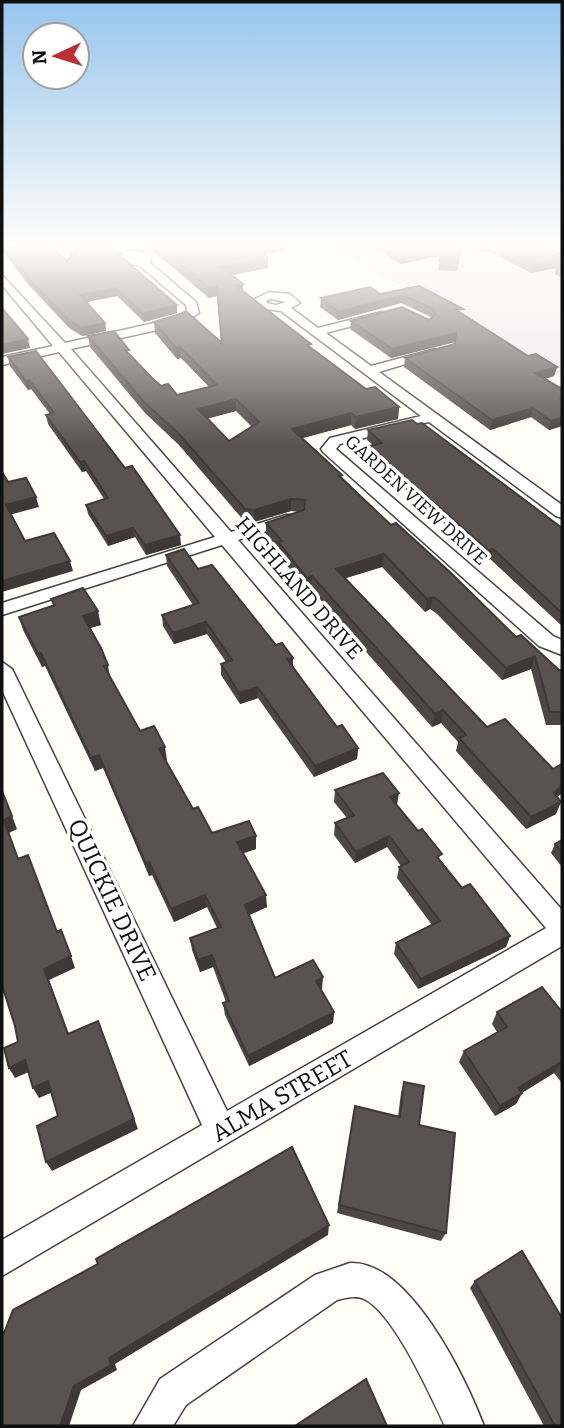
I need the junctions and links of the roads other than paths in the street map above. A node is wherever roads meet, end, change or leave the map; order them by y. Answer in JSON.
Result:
{"nodes":[{"id":1,"x":32,"y":314,"type":"edge"},
{"id":2,"x":192,"y":314,"type":"edge"},
{"id":3,"x":292,"y":314,"type":"edge"},
{"id":4,"x":384,"y":314,"type":"edge"},
{"id":5,"x":316,"y":332,"type":"junction"},
{"id":6,"x":449,"y":346,"type":"edge"},
{"id":7,"x":61,"y":348,"type":"junction"},
{"id":8,"x":2,"y":361,"type":"edge"},
{"id":9,"x":369,"y":371,"type":"junction"},
{"id":10,"x":432,"y":417,"type":"junction"},
{"id":11,"x":562,"y":513,"type":"edge"},
{"id":12,"x":297,"y":517,"type":"edge"},
{"id":13,"x":226,"y":539,"type":"junction"},
{"id":14,"x":2,"y":609,"type":"edge"},
{"id":15,"x":562,"y":648,"type":"edge"},
{"id":16,"x":2,"y":668,"type":"edge"},
{"id":17,"x":562,"y":930,"type":"edge"},
{"id":18,"x":221,"y":1132,"type":"junction"},
{"id":19,"x":2,"y":1259,"type":"edge"},
{"id":20,"x":153,"y":1423,"type":"edge"},
{"id":21,"x":465,"y":1426,"type":"edge"}],
"edges":[{"from":1,"to":7,"type":"street","name":"HIGHLAND DRIVE"},
{"from":2,"to":7,"type":"street"},
{"from":3,"to":5,"type":"street"},
{"from":4,"to":5,"type":"street"},
{"from":5,"to":9,"type":"street"},
{"from":6,"to":9,"type":"street"},
{"from":7,"to":8,"type":"street"},
{"from":7,"to":13,"type":"street","name":"HIGHLAND DRIVE"},
{"from":9,"to":10,"type":"street"},
{"from":10,"to":11,"type":"street"},
{"from":10,"to":15,"type":"street","name":"GARDEN VIEW DRIVE"},
{"from":12,"to":13,"type":"street"},
{"from":13,"to":14,"type":"street"},
{"from":13,"to":17,"type":"street","name":"HIGHLAND DRIVE"},
{"from":16,"to":18,"type":"street","name":"QUICKIE DRIVE"},
{"from":17,"to":18,"type":"street","name":"ALMA STREET"},
{"from":18,"to":19,"type":"street","name":"ALMA STREET"},
{"from":20,"to":21,"type":"street"}]}
